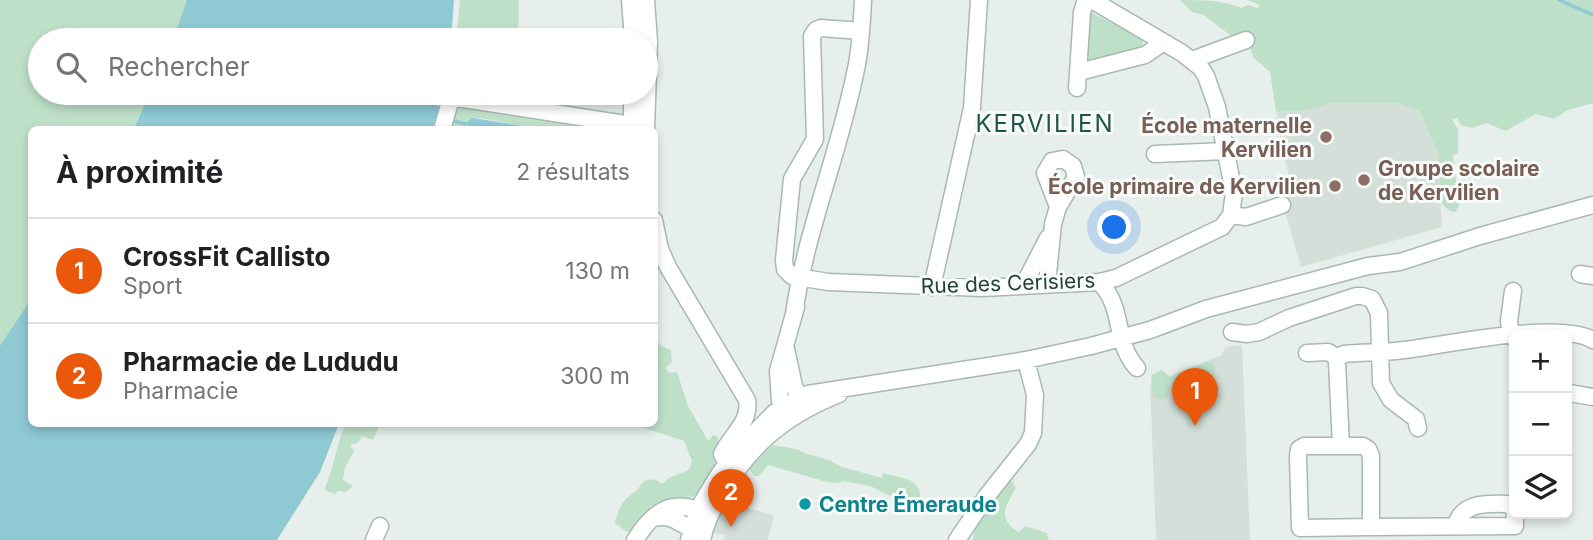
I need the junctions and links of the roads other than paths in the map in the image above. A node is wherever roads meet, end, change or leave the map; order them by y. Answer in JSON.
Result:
{"nodes":[{"id":1,"x":629,"y":0,"type":"edge"},
{"id":2,"x":646,"y":0,"type":"edge"},
{"id":3,"x":856,"y":0,"type":"edge"},
{"id":4,"x":863,"y":0,"type":"edge"},
{"id":5,"x":979,"y":0,"type":"edge"},
{"id":6,"x":1086,"y":0,"type":"edge"},
{"id":7,"x":1092,"y":0,"type":"edge"},
{"id":8,"x":632,"y":28,"type":"edge"},
{"id":9,"x":648,"y":28,"type":"edge"},
{"id":10,"x":857,"y":31,"type":"junction"},
{"id":11,"x":1247,"y":40,"type":"dead end"},
{"id":12,"x":1164,"y":42,"type":"junction"},
{"id":13,"x":1192,"y":60,"type":"junction"},
{"id":14,"x":446,"y":105,"type":"edge"},
{"id":15,"x":497,"y":105,"type":"edge"},
{"id":16,"x":635,"y":105,"type":"edge"},
{"id":17,"x":642,"y":105,"type":"edge"},
{"id":18,"x":443,"y":126,"type":"edge"},
{"id":19,"x":628,"y":126,"type":"edge"},
{"id":20,"x":640,"y":126,"type":"edge"},
{"id":21,"x":640,"y":126,"type":"edge"},
{"id":22,"x":1226,"y":151,"type":"junction"},
{"id":23,"x":1155,"y":154,"type":"dead end"},
{"id":24,"x":1282,"y":205,"type":"dead end"},
{"id":25,"x":1593,"y":205,"type":"edge"},
{"id":26,"x":1058,"y":207,"type":"dead end"},
{"id":27,"x":1231,"y":215,"type":"junction"},
{"id":28,"x":1593,"y":216,"type":"edge"},
{"id":29,"x":1051,"y":233,"type":"junction"},
{"id":30,"x":658,"y":239,"type":"edge"},
{"id":31,"x":1433,"y":253,"type":"junction"},
{"id":32,"x":1116,"y":278,"type":"junction"},
{"id":33,"x":803,"y":279,"type":"junction"},
{"id":34,"x":1099,"y":282,"type":"junction"},
{"id":35,"x":1047,"y":284,"type":"junction"},
{"id":36,"x":1023,"y":286,"type":"junction"},
{"id":37,"x":932,"y":287,"type":"junction"},
{"id":38,"x":1513,"y":291,"type":"dead end"},
{"id":39,"x":1112,"y":300,"type":"junction"},
{"id":40,"x":1229,"y":308,"type":"junction"},
{"id":41,"x":1510,"y":330,"type":"edge"},
{"id":42,"x":1572,"y":334,"type":"edge"},
{"id":43,"x":1509,"y":336,"type":"edge"},
{"id":44,"x":1121,"y":338,"type":"junction"},
{"id":45,"x":1593,"y":340,"type":"edge"},
{"id":46,"x":1380,"y":352,"type":"junction"},
{"id":47,"x":1307,"y":353,"type":"dead end"},
{"id":48,"x":1338,"y":358,"type":"junction"},
{"id":49,"x":1026,"y":360,"type":"junction"},
{"id":50,"x":1137,"y":368,"type":"dead end"},
{"id":51,"x":1572,"y":394,"type":"edge"},
{"id":52,"x":1593,"y":397,"type":"edge"},
{"id":53,"x":794,"y":408,"type":"junction"},
{"id":54,"x":1418,"y":428,"type":"dead end"},
{"id":55,"x":1341,"y":446,"type":"junction"},
{"id":56,"x":733,"y":465,"type":"junction"},
{"id":57,"x":704,"y":512,"type":"junction"},
{"id":58,"x":653,"y":518,"type":"junction"},
{"id":59,"x":1514,"y":519,"type":"edge"},
{"id":60,"x":1371,"y":527,"type":"junction"},
{"id":61,"x":693,"y":534,"type":"edge"},
{"id":62,"x":635,"y":540,"type":"edge"},
{"id":63,"x":957,"y":540,"type":"edge"}],
"edges":[{"from":1,"to":8,"type":"street"},
{"from":2,"to":9,"type":"street"},
{"from":3,"to":10,"type":"street"},
{"from":4,"to":10,"type":"street"},
{"from":5,"to":37,"type":"street"},
{"from":6,"to":12,"type":"street"},
{"from":7,"to":12,"type":"street"},
{"from":10,"to":33,"type":"street"},
{"from":10,"to":33,"type":"street"},
{"from":11,"to":13,"type":"street"},
{"from":12,"to":13,"type":"street"},
{"from":13,"to":22,"type":"street"},
{"from":14,"to":18,"type":"street"},
{"from":15,"to":19,"type":"street"},
{"from":16,"to":21,"type":"street"},
{"from":17,"to":20,"type":"street"},
{"from":22,"to":23,"type":"street"},
{"from":22,"to":27,"type":"street"},
{"from":24,"to":27,"type":"street"},
{"from":25,"to":31,"type":"street"},
{"from":26,"to":29,"type":"street"},
{"from":27,"to":32,"type":"street","name":"Rue des Cerisiers"},
{"from":28,"to":31,"type":"street"},
{"from":29,"to":35,"type":"street"},
{"from":29,"to":36,"type":"street"},
{"from":30,"to":56,"type":"street"},
{"from":31,"to":40,"type":"street"},
{"from":32,"to":34,"type":"street","name":"Rue des Cerisiers"},
{"from":32,"to":39,"type":"street"},
{"from":33,"to":37,"type":"street","name":"Rue des Cerisiers"},
{"from":33,"to":53,"type":"street"},
{"from":34,"to":35,"type":"street","name":"Rue des Cerisiers"},
{"from":34,"to":39,"type":"street"},
{"from":35,"to":36,"type":"street","name":"Rue des Cerisiers"},
{"from":36,"to":37,"type":"street","name":"Rue des Cerisiers"},
{"from":38,"to":41,"type":"street"},
{"from":39,"to":44,"type":"street"},
{"from":40,"to":44,"type":"street"},
{"from":40,"to":46,"type":"street"},
{"from":42,"to":45,"type":"street"},
{"from":43,"to":46,"type":"street"},
{"from":44,"to":49,"type":"street"},
{"from":44,"to":50,"type":"street"},
{"from":46,"to":48,"type":"street"},
{"from":46,"to":54,"type":"street"},
{"from":47,"to":48,"type":"street"},
{"from":48,"to":55,"type":"street"},
{"from":49,"to":53,"type":"street"},
{"from":49,"to":63,"type":"street"},
{"from":51,"to":52,"type":"street"},
{"from":53,"to":56,"type":"street"},
{"from":55,"to":60,"type":"street"},
{"from":55,"to":60,"type":"street"},
{"from":56,"to":57,"type":"street"},
{"from":56,"to":57,"type":"street"},
{"from":57,"to":58,"type":"street"},
{"from":57,"to":61,"type":"street"},
{"from":58,"to":61,"type":"street"},
{"from":58,"to":62,"type":"street"},
{"from":59,"to":60,"type":"street"}]}
